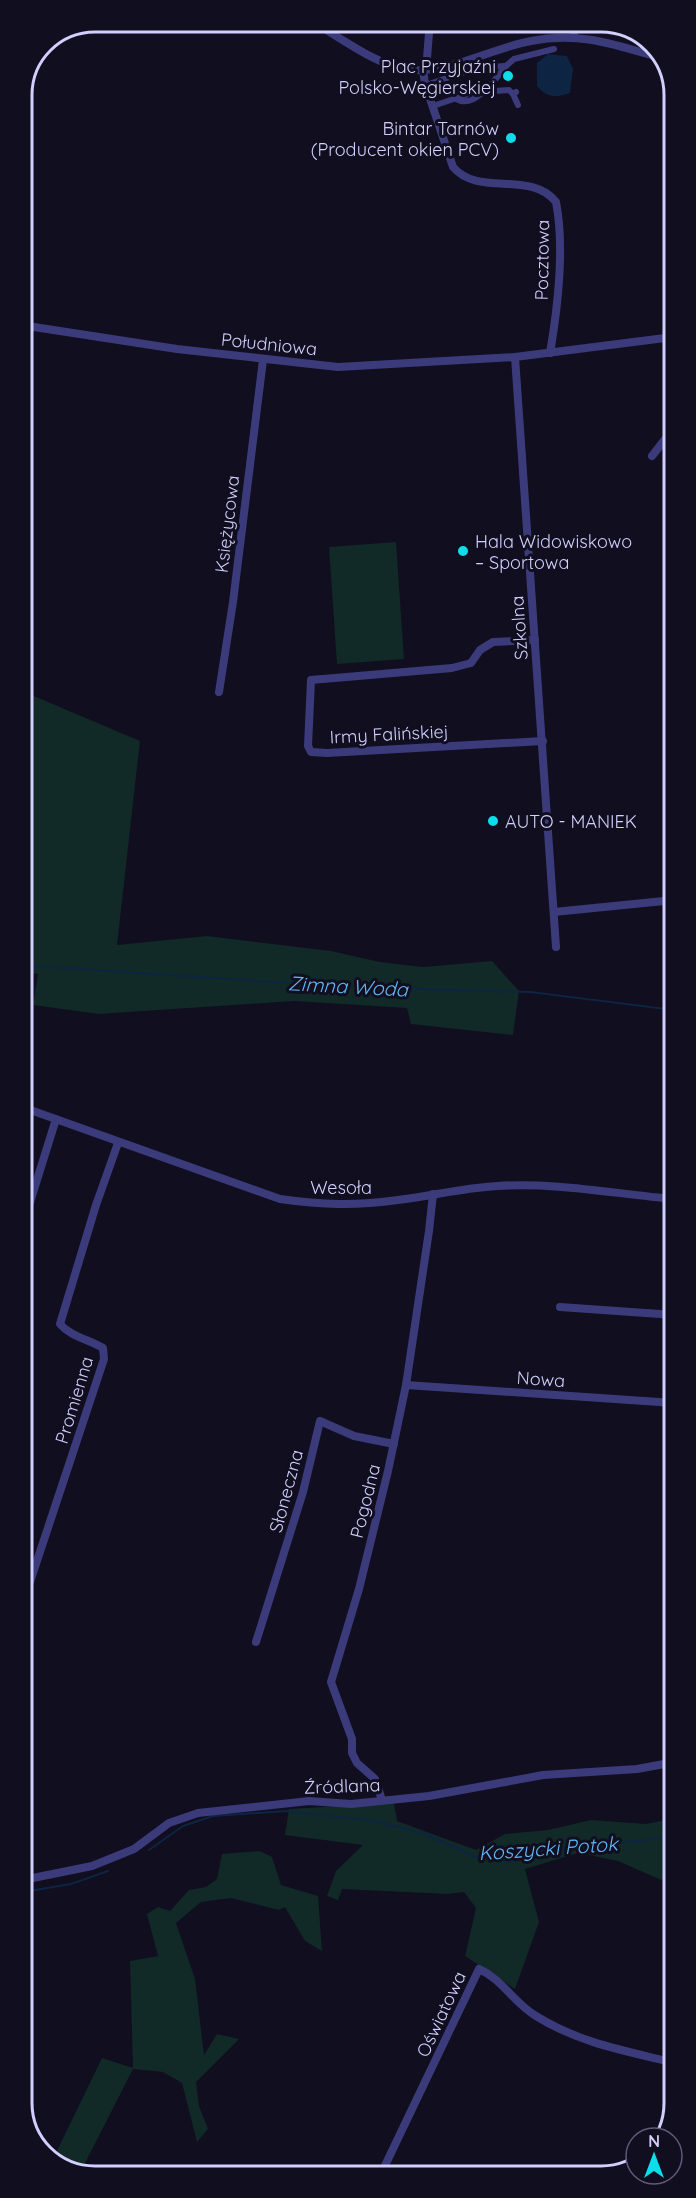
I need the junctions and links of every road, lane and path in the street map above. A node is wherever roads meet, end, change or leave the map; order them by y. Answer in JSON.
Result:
{"nodes":[{"id":1,"x":332,"y":32,"type":"edge"},
{"id":2,"x":429,"y":32,"type":"edge"},
{"id":3,"x":574,"y":32,"type":"edge"},
{"id":4,"x":574,"y":37,"type":"junction"},
{"id":5,"x":554,"y":49,"type":"dead end"},
{"id":6,"x":649,"y":54,"type":"edge"},
{"id":7,"x":506,"y":66,"type":"junction"},
{"id":8,"x":423,"y":69,"type":"junction"},
{"id":9,"x":429,"y":84,"type":"dead end"},
{"id":10,"x":489,"y":87,"type":"junction"},
{"id":11,"x":436,"y":105,"type":"dead end"},
{"id":12,"x":519,"y":105,"type":"dead end"},
{"id":13,"x":32,"y":327,"type":"edge"},
{"id":14,"x":664,"y":338,"type":"edge"},
{"id":15,"x":550,"y":353,"type":"junction"},
{"id":16,"x":515,"y":357,"type":"junction"},
{"id":17,"x":263,"y":360,"type":"junction"},
{"id":18,"x":664,"y":441,"type":"edge"},
{"id":19,"x":652,"y":456,"type":"dead end"},
{"id":20,"x":535,"y":640,"type":"junction"},
{"id":21,"x":219,"y":692,"type":"dead end"},
{"id":22,"x":543,"y":741,"type":"junction"},
{"id":23,"x":664,"y":901,"type":"edge"},
{"id":24,"x":554,"y":912,"type":"junction"},
{"id":25,"x":556,"y":947,"type":"dead end"},
{"id":26,"x":32,"y":1111,"type":"edge"},
{"id":27,"x":56,"y":1119,"type":"junction"},
{"id":28,"x":118,"y":1143,"type":"junction"},
{"id":29,"x":433,"y":1194,"type":"junction"},
{"id":30,"x":32,"y":1196,"type":"edge"},
{"id":31,"x":664,"y":1198,"type":"edge"},
{"id":32,"x":560,"y":1308,"type":"dead end"},
{"id":33,"x":664,"y":1315,"type":"edge"},
{"id":34,"x":406,"y":1385,"type":"junction"},
{"id":35,"x":664,"y":1402,"type":"edge"},
{"id":36,"x":393,"y":1444,"type":"junction"},
{"id":37,"x":32,"y":1568,"type":"edge"},
{"id":38,"x":256,"y":1642,"type":"dead end"},
{"id":39,"x":664,"y":1764,"type":"edge"},
{"id":40,"x":382,"y":1800,"type":"junction"},
{"id":41,"x":32,"y":1878,"type":"edge"},
{"id":42,"x":664,"y":2060,"type":"edge"},
{"id":43,"x":385,"y":2166,"type":"edge"}],
"edges":[{"from":1,"to":8,"type":"street"},
{"from":2,"to":8,"type":"street"},
{"from":3,"to":4,"type":"street"},
{"from":4,"to":6,"type":"street"},
{"from":4,"to":8,"type":"street"},
{"from":5,"to":7,"type":"street"},
{"from":7,"to":9,"type":"street"},
{"from":7,"to":10,"type":"street"},
{"from":8,"to":15,"type":"street","name":"Pocztowa"},
{"from":10,"to":11,"type":"street"},
{"from":10,"to":12,"type":"street"},
{"from":13,"to":17,"type":"street","name":"Południowa"},
{"from":14,"to":15,"type":"street"},
{"from":15,"to":16,"type":"street"},
{"from":16,"to":17,"type":"street","name":"Południowa"},
{"from":16,"to":20,"type":"street","name":"Szkolna"},
{"from":17,"to":21,"type":"street","name":"Księżycowa"},
{"from":18,"to":19,"type":"street"},
{"from":20,"to":22,"type":"street","name":"Szkolna"},
{"from":20,"to":22,"type":"street","name":"Irmy Falińskiej"},
{"from":22,"to":24,"type":"street","name":"Szkolna"},
{"from":23,"to":24,"type":"street"},
{"from":24,"to":25,"type":"street","name":"Szkolna"},
{"from":26,"to":27,"type":"street","name":"Wesoła"},
{"from":27,"to":28,"type":"street","name":"Wesoła"},
{"from":27,"to":30,"type":"street"},
{"from":28,"to":29,"type":"street","name":"Wesoła"},
{"from":28,"to":37,"type":"street","name":"Promienna"},
{"from":29,"to":31,"type":"street","name":"Wesoła"},
{"from":29,"to":34,"type":"street","name":"Pogodna"},
{"from":32,"to":33,"type":"street"},
{"from":34,"to":35,"type":"street","name":"Nowa"},
{"from":34,"to":36,"type":"street","name":"Pogodna"},
{"from":36,"to":38,"type":"street","name":"Słoneczna"},
{"from":36,"to":40,"type":"street","name":"Pogodna"},
{"from":39,"to":40,"type":"street","name":"Źródlana"},
{"from":40,"to":41,"type":"street","name":"Źródlana"},
{"from":42,"to":43,"type":"street","name":"Oświatowa"}]}
